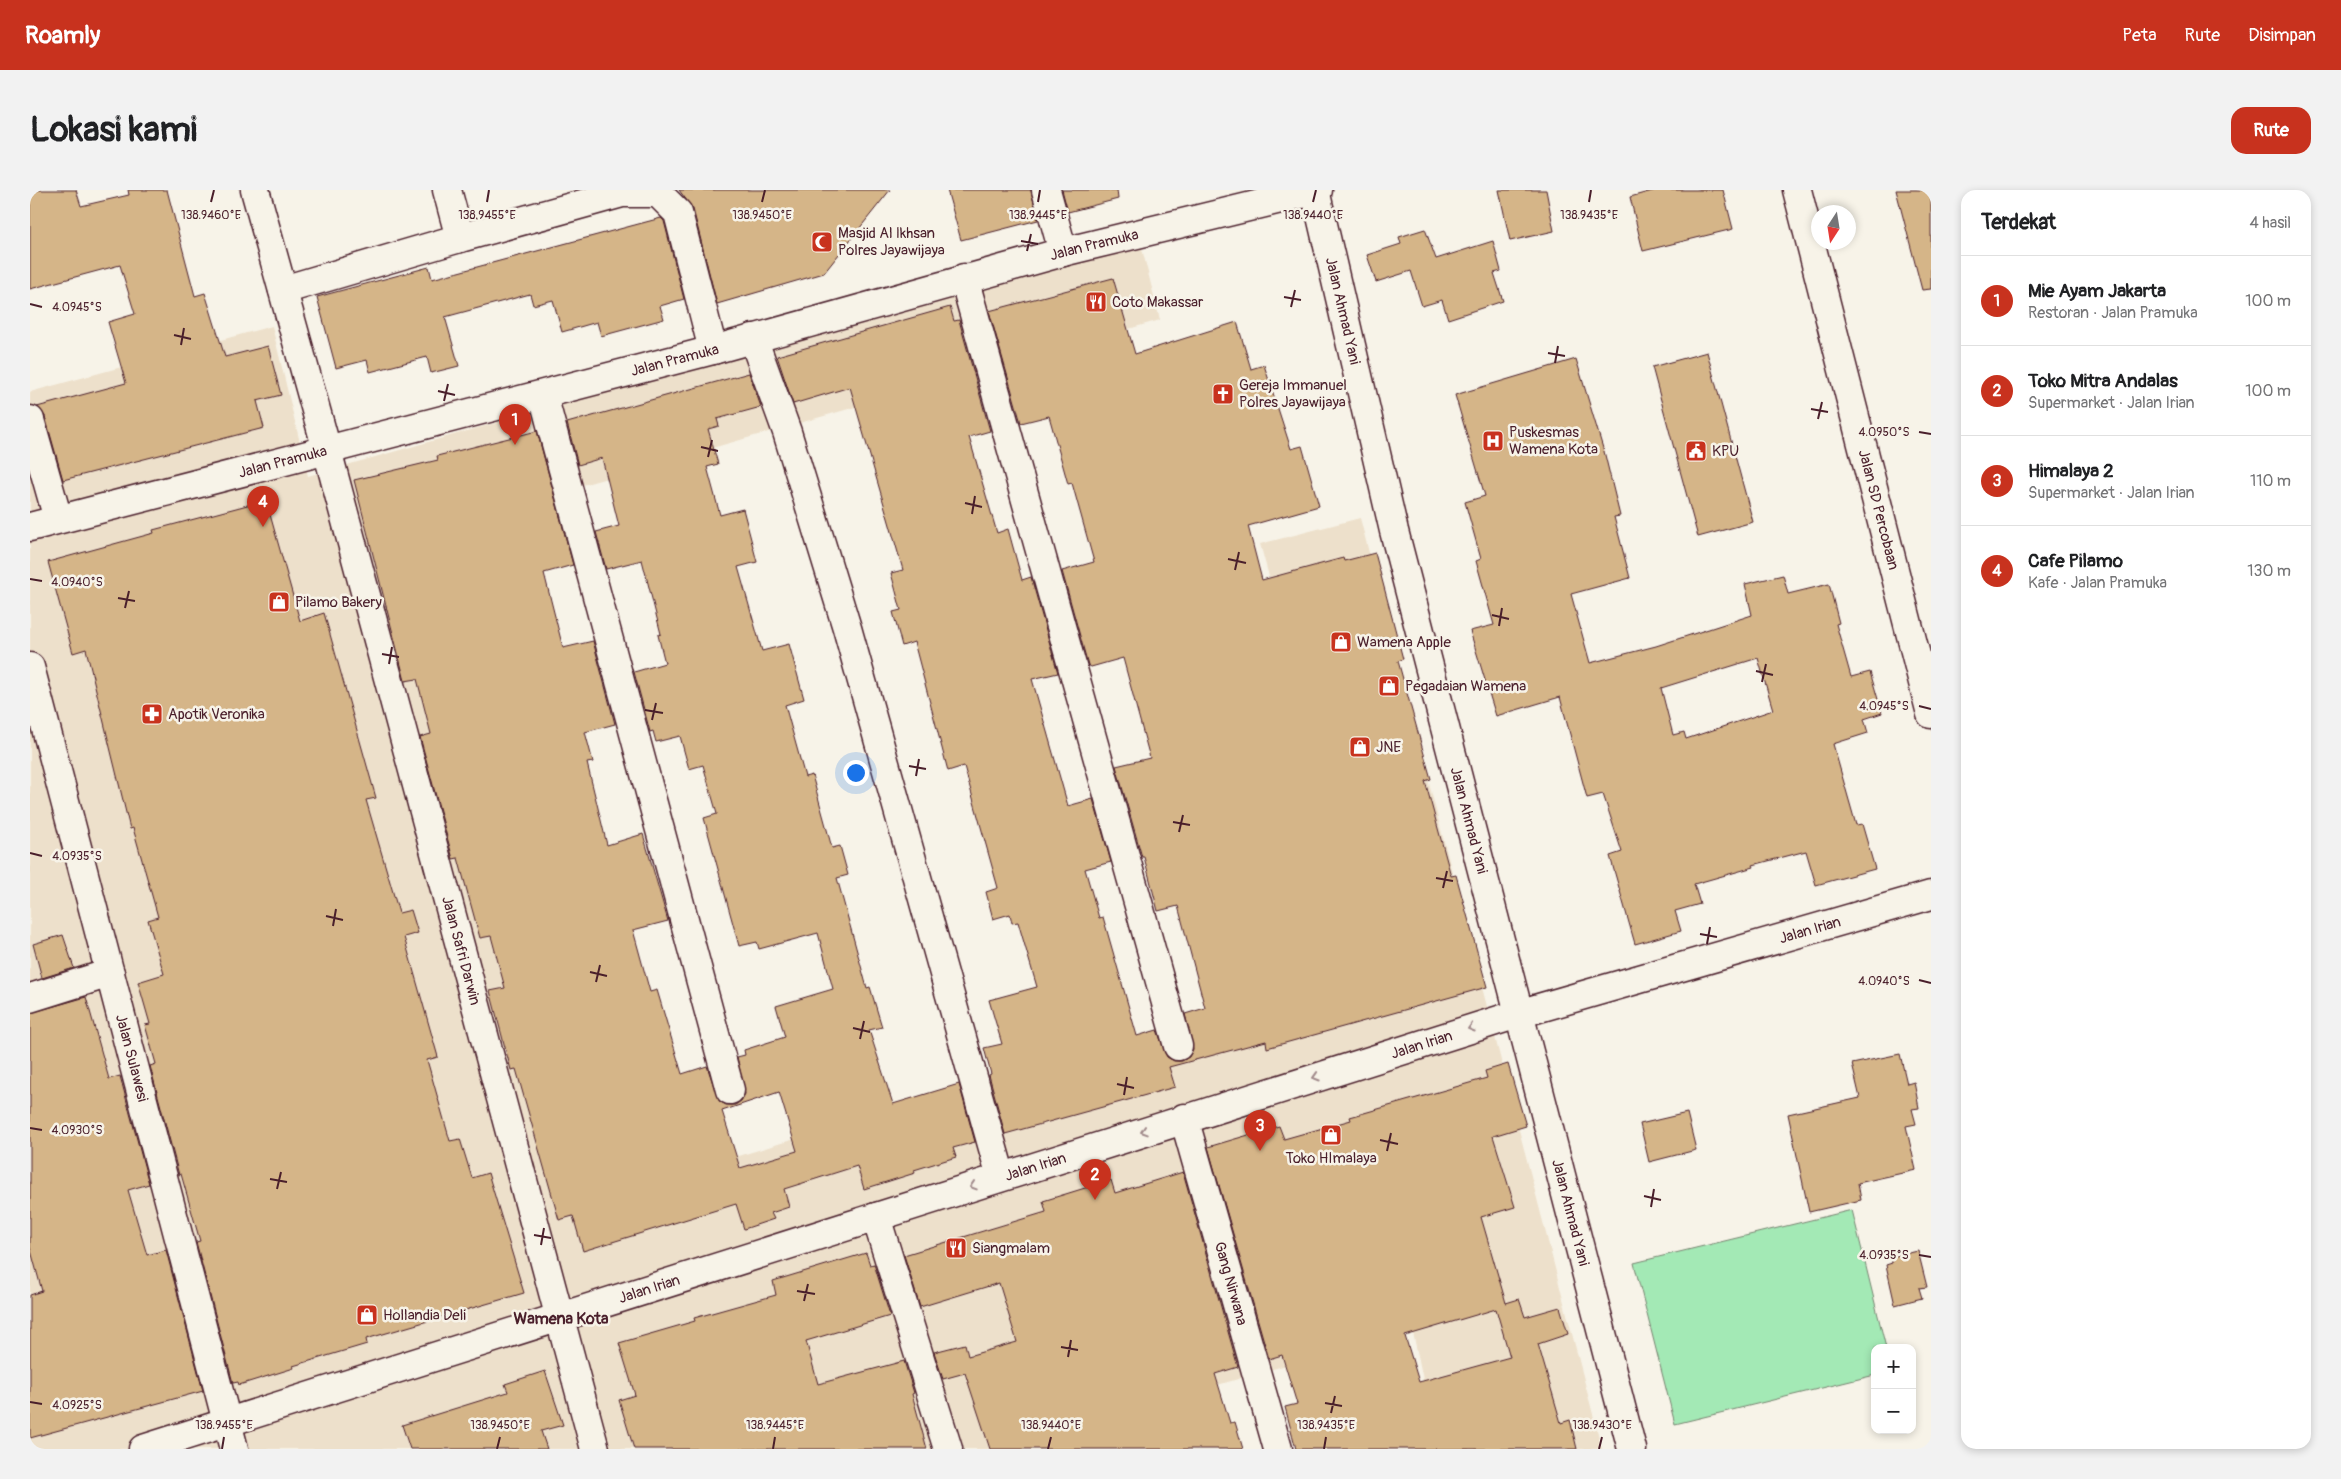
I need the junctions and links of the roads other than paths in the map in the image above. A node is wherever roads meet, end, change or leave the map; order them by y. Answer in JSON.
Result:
{"nodes":[{"id":1,"x":255,"y":190,"type":"edge"},
{"id":2,"x":448,"y":190,"type":"edge"},
{"id":3,"x":1046,"y":190,"type":"edge"},
{"id":4,"x":1316,"y":190,"type":"edge"},
{"id":5,"x":1797,"y":190,"type":"edge"},
{"id":6,"x":460,"y":238,"type":"junction"},
{"id":7,"x":1063,"y":252,"type":"junction"},
{"id":8,"x":964,"y":278,"type":"junction"},
{"id":9,"x":282,"y":290,"type":"junction"},
{"id":10,"x":753,"y":338,"type":"junction"},
{"id":11,"x":713,"y":350,"type":"junction"},
{"id":12,"x":543,"y":395,"type":"junction"},
{"id":13,"x":30,"y":420,"type":"edge"},
{"id":14,"x":327,"y":450,"type":"junction"},
{"id":15,"x":58,"y":519,"type":"junction"},
{"id":16,"x":30,"y":527,"type":"edge"},
{"id":17,"x":30,"y":667,"type":"edge"},
{"id":18,"x":1931,"y":714,"type":"edge"},
{"id":19,"x":1931,"y":895,"type":"edge"},
{"id":20,"x":110,"y":973,"type":"junction"},
{"id":21,"x":30,"y":998,"type":"edge"},
{"id":22,"x":1518,"y":1014,"type":"junction"},
{"id":23,"x":1178,"y":1046,"type":"dead end"},
{"id":24,"x":730,"y":1090,"type":"dead end"},
{"id":25,"x":1184,"y":1118,"type":"junction"},
{"id":26,"x":1001,"y":1177,"type":"junction"},
{"id":27,"x":876,"y":1217,"type":"junction"},
{"id":28,"x":559,"y":1317,"type":"junction"},
{"id":29,"x":227,"y":1422,"type":"junction"},
{"id":30,"x":143,"y":1449,"type":"edge"},
{"id":31,"x":234,"y":1449,"type":"edge"},
{"id":32,"x":595,"y":1449,"type":"edge"},
{"id":33,"x":948,"y":1449,"type":"edge"},
{"id":34,"x":1278,"y":1449,"type":"edge"},
{"id":35,"x":1632,"y":1449,"type":"edge"}],
"edges":[{"from":1,"to":9,"type":"street","name":"Jalan Safri Darwin"},
{"from":2,"to":6,"type":"street"},
{"from":3,"to":7,"type":"street"},
{"from":4,"to":7,"type":"street","name":"Jalan Pramuka"},
{"from":4,"to":22,"type":"street","name":"Jalan Ahmad Yani"},
{"from":5,"to":18,"type":"street","name":"Jalan SD Percobaan"},
{"from":6,"to":9,"type":"street"},
{"from":6,"to":11,"type":"street"},
{"from":7,"to":8,"type":"street","name":"Jalan Pramuka"},
{"from":8,"to":10,"type":"street","name":"Jalan Pramuka"},
{"from":8,"to":23,"type":"street"},
{"from":9,"to":14,"type":"street","name":"Jalan Safri Darwin"},
{"from":10,"to":11,"type":"street","name":"Jalan Pramuka"},
{"from":10,"to":26,"type":"street"},
{"from":11,"to":12,"type":"street","name":"Jalan Pramuka"},
{"from":12,"to":14,"type":"street","name":"Jalan Pramuka"},
{"from":12,"to":24,"type":"street"},
{"from":13,"to":15,"type":"street"},
{"from":14,"to":15,"type":"street","name":"Jalan Pramuka"},
{"from":14,"to":28,"type":"street","name":"Jalan Safri Darwin"},
{"from":15,"to":16,"type":"street","name":"Jalan Pramuka"},
{"from":17,"to":20,"type":"street","name":"Jalan Sulawesi"},
{"from":19,"to":22,"type":"street","name":"Jalan Irian"},
{"from":20,"to":21,"type":"street"},
{"from":20,"to":29,"type":"street","name":"Jalan Sulawesi"},
{"from":22,"to":25,"type":"street","name":"Jalan Irian","one_way":true},
{"from":22,"to":35,"type":"street","name":"Jalan Ahmad Yani"},
{"from":25,"to":26,"type":"street","name":"Jalan Irian","one_way":true},
{"from":25,"to":34,"type":"street","name":"Gang Nirwana"},
{"from":26,"to":27,"type":"street","name":"Jalan Irian","one_way":true},
{"from":27,"to":28,"type":"street","name":"Jalan Irian"},
{"from":27,"to":33,"type":"street"},
{"from":28,"to":29,"type":"street","name":"Jalan Irian"},
{"from":28,"to":32,"type":"street","name":"Jalan Safri Darwin"},
{"from":29,"to":30,"type":"street","name":"Jalan Irian"},
{"from":29,"to":31,"type":"street","name":"Jalan Sulawesi"}]}
